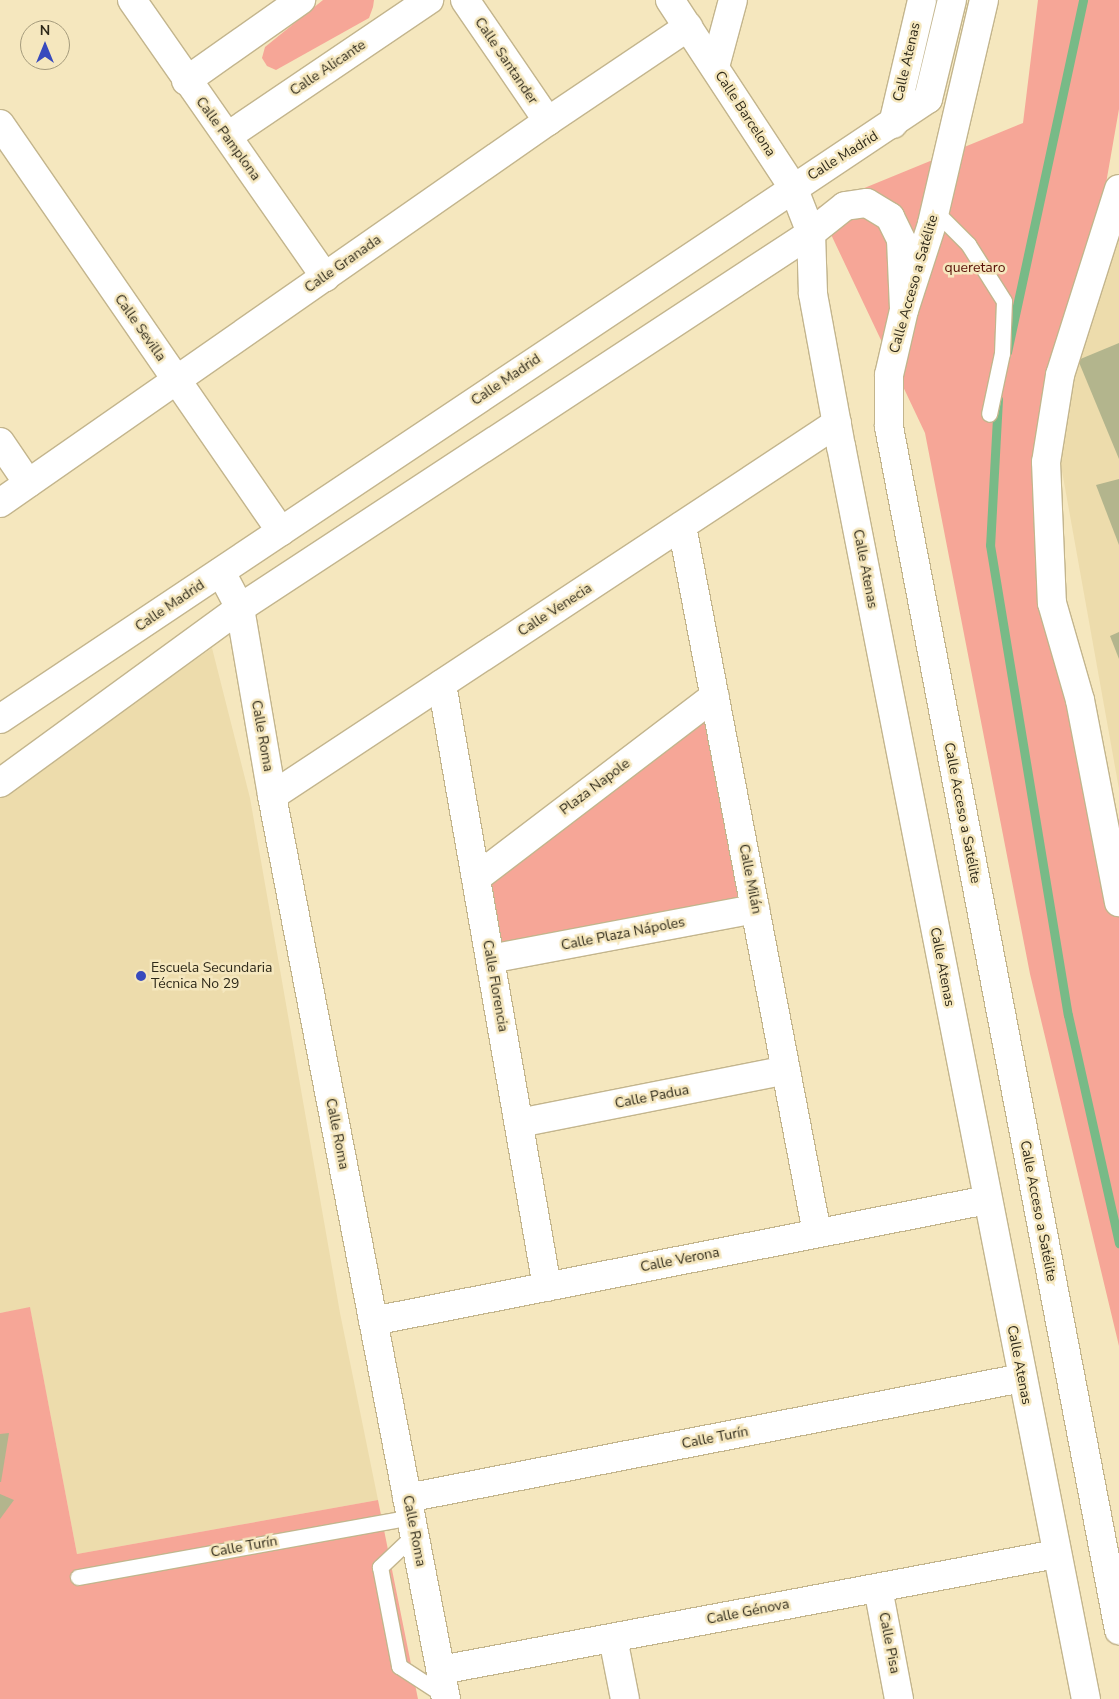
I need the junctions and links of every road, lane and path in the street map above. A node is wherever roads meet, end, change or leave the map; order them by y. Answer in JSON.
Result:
{"nodes":[{"id":1,"x":132,"y":0,"type":"edge"},
{"id":2,"x":301,"y":0,"type":"edge"},
{"id":3,"x":429,"y":0,"type":"edge"},
{"id":4,"x":465,"y":0,"type":"edge"},
{"id":5,"x":670,"y":0,"type":"edge"},
{"id":6,"x":733,"y":0,"type":"edge"},
{"id":7,"x":922,"y":0,"type":"edge"},
{"id":8,"x":952,"y":0,"type":"edge"},
{"id":9,"x":984,"y":0,"type":"edge"},
{"id":10,"x":688,"y":27,"type":"junction"},
{"id":11,"x":714,"y":67,"type":"junction"},
{"id":12,"x":186,"y":81,"type":"junction"},
{"id":13,"x":548,"y":121,"type":"junction"},
{"id":14,"x":0,"y":124,"type":"edge"},
{"id":15,"x":893,"y":124,"type":"junction"},
{"id":16,"x":228,"y":136,"type":"junction"},
{"id":17,"x":793,"y":187,"type":"junction"},
{"id":18,"x":1119,"y":189,"type":"edge"},
{"id":19,"x":936,"y":212,"type":"junction"},
{"id":20,"x":811,"y":233,"type":"junction"},
{"id":21,"x":325,"y":277,"type":"junction"},
{"id":22,"x":904,"y":310,"type":"junction"},
{"id":23,"x":177,"y":380,"type":"junction"},
{"id":24,"x":989,"y":414,"type":"dead end"},
{"id":25,"x":837,"y":424,"type":"junction"},
{"id":26,"x":0,"y":442,"type":"edge"},
{"id":27,"x":28,"y":483,"type":"junction"},
{"id":28,"x":0,"y":503,"type":"edge"},
{"id":29,"x":682,"y":526,"type":"junction"},
{"id":30,"x":281,"y":531,"type":"junction"},
{"id":31,"x":221,"y":572,"type":"junction"},
{"id":32,"x":240,"y":608,"type":"junction"},
{"id":33,"x":442,"y":684,"type":"junction"},
{"id":34,"x":715,"y":696,"type":"junction"},
{"id":35,"x":0,"y":719,"type":"edge"},
{"id":36,"x":0,"y":783,"type":"edge"},
{"id":37,"x":272,"y":796,"type":"junction"},
{"id":38,"x":476,"y":878,"type":"junction"},
{"id":39,"x":1119,"y":902,"type":"edge"},
{"id":40,"x":755,"y":909,"type":"junction"},
{"id":41,"x":490,"y":959,"type":"junction"},
{"id":42,"x":786,"y":1070,"type":"junction"},
{"id":43,"x":518,"y":1123,"type":"junction"},
{"id":44,"x":987,"y":1200,"type":"junction"},
{"id":45,"x":817,"y":1233,"type":"junction"},
{"id":46,"x":547,"y":1287,"type":"junction"},
{"id":47,"x":373,"y":1321,"type":"junction"},
{"id":48,"x":1022,"y":1378,"type":"junction"},
{"id":49,"x":411,"y":1517,"type":"junction"},
{"id":50,"x":1056,"y":1554,"type":"junction"},
{"id":51,"x":78,"y":1577,"type":"dead end"},
{"id":52,"x":878,"y":1588,"type":"junction"},
{"id":53,"x":1119,"y":1630,"type":"edge"},
{"id":54,"x":613,"y":1638,"type":"junction"},
{"id":55,"x":440,"y":1670,"type":"junction"},
{"id":56,"x":446,"y":1698,"type":"edge"},
{"id":57,"x":625,"y":1699,"type":"edge"},
{"id":58,"x":899,"y":1699,"type":"edge"},
{"id":59,"x":1086,"y":1699,"type":"edge"}],
"edges":[{"from":1,"to":12,"type":"street","name":"Calle Pamplona"},
{"from":2,"to":12,"type":"street"},
{"from":3,"to":16,"type":"street","name":"Calle Alicante"},
{"from":4,"to":13,"type":"street","name":"Calle Santander"},
{"from":5,"to":10,"type":"street","name":"Calle Barcelona"},
{"from":6,"to":11,"type":"street"},
{"from":7,"to":15,"type":"street","name":"Calle Atenas"},
{"from":8,"to":15,"type":"street","name":"Calle Madrid"},
{"from":9,"to":19,"type":"street","name":"Calle Acceso a Satélite"},
{"from":10,"to":11,"type":"street","name":"Calle Barcelona"},
{"from":10,"to":13,"type":"street","name":"Calle Granada"},
{"from":11,"to":17,"type":"street","name":"Calle Barcelona"},
{"from":12,"to":16,"type":"street","name":"Calle Pamplona"},
{"from":13,"to":21,"type":"street","name":"Calle Granada"},
{"from":14,"to":23,"type":"street","name":"Calle Sevilla"},
{"from":15,"to":17,"type":"street","name":"Calle Madrid"},
{"from":16,"to":21,"type":"street","name":"Calle Pamplona"},
{"from":17,"to":20,"type":"street","name":"Calle Barcelona"},
{"from":17,"to":30,"type":"street","name":"Calle Madrid"},
{"from":18,"to":39,"type":"street"},
{"from":19,"to":22,"type":"street","name":"Calle Acceso a Satélite"},
{"from":19,"to":24,"type":"lane"},
{"from":20,"to":22,"type":"street"},
{"from":20,"to":25,"type":"street","name":"Calle Atenas"},
{"from":20,"to":32,"type":"street"},
{"from":21,"to":23,"type":"street","name":"Calle Granada"},
{"from":22,"to":53,"type":"street","name":"Calle Acceso a Satélite"},
{"from":23,"to":27,"type":"street","name":"Calle Granada"},
{"from":23,"to":30,"type":"street","name":"Calle Sevilla"},
{"from":25,"to":29,"type":"street","name":"Calle Venecia"},
{"from":25,"to":44,"type":"street","name":"Calle Atenas"},
{"from":26,"to":27,"type":"street"},
{"from":27,"to":28,"type":"street","name":"Calle Granada"},
{"from":29,"to":33,"type":"street","name":"Calle Venecia"},
{"from":29,"to":34,"type":"street","name":"Calle Milán"},
{"from":30,"to":31,"type":"street","name":"Calle Madrid"},
{"from":31,"to":32,"type":"street","name":"Calle Roma"},
{"from":31,"to":35,"type":"street","name":"Calle Madrid"},
{"from":32,"to":36,"type":"street"},
{"from":32,"to":37,"type":"street","name":"Calle Roma"},
{"from":33,"to":37,"type":"street","name":"Calle Venecia"},
{"from":33,"to":38,"type":"street","name":"Calle Florencia"},
{"from":34,"to":38,"type":"street","name":"Plaza Napole"},
{"from":34,"to":40,"type":"street","name":"Calle Milán"},
{"from":37,"to":47,"type":"street","name":"Calle Roma"},
{"from":38,"to":41,"type":"street","name":"Calle Florencia"},
{"from":40,"to":41,"type":"street","name":"Calle Plaza Nápoles"},
{"from":40,"to":42,"type":"street","name":"Calle Milán"},
{"from":41,"to":43,"type":"street","name":"Calle Florencia"},
{"from":42,"to":43,"type":"street","name":"Calle Padua"},
{"from":42,"to":45,"type":"street","name":"Calle Milán"},
{"from":43,"to":46,"type":"street","name":"Calle Florencia"},
{"from":44,"to":45,"type":"street","name":"Calle Verona"},
{"from":44,"to":48,"type":"street","name":"Calle Atenas"},
{"from":45,"to":46,"type":"street","name":"Calle Verona"},
{"from":46,"to":47,"type":"street","name":"Calle Verona"},
{"from":47,"to":49,"type":"street","name":"Calle Roma"},
{"from":48,"to":49,"type":"street","name":"Calle Turín"},
{"from":48,"to":50,"type":"street","name":"Calle Atenas"},
{"from":49,"to":51,"type":"lane","name":"Calle Turín"},
{"from":49,"to":55,"type":"street","name":"Calle Roma"},
{"from":49,"to":56,"type":"lane"},
{"from":50,"to":52,"type":"street","name":"Calle Génova"},
{"from":50,"to":59,"type":"street","name":"Calle Atenas"},
{"from":52,"to":54,"type":"street","name":"Calle Génova"},
{"from":52,"to":58,"type":"street","name":"Calle Pisa"},
{"from":54,"to":55,"type":"street","name":"Calle Génova"},
{"from":54,"to":57,"type":"street"},
{"from":55,"to":56,"type":"street","name":"Calle Roma"}]}
